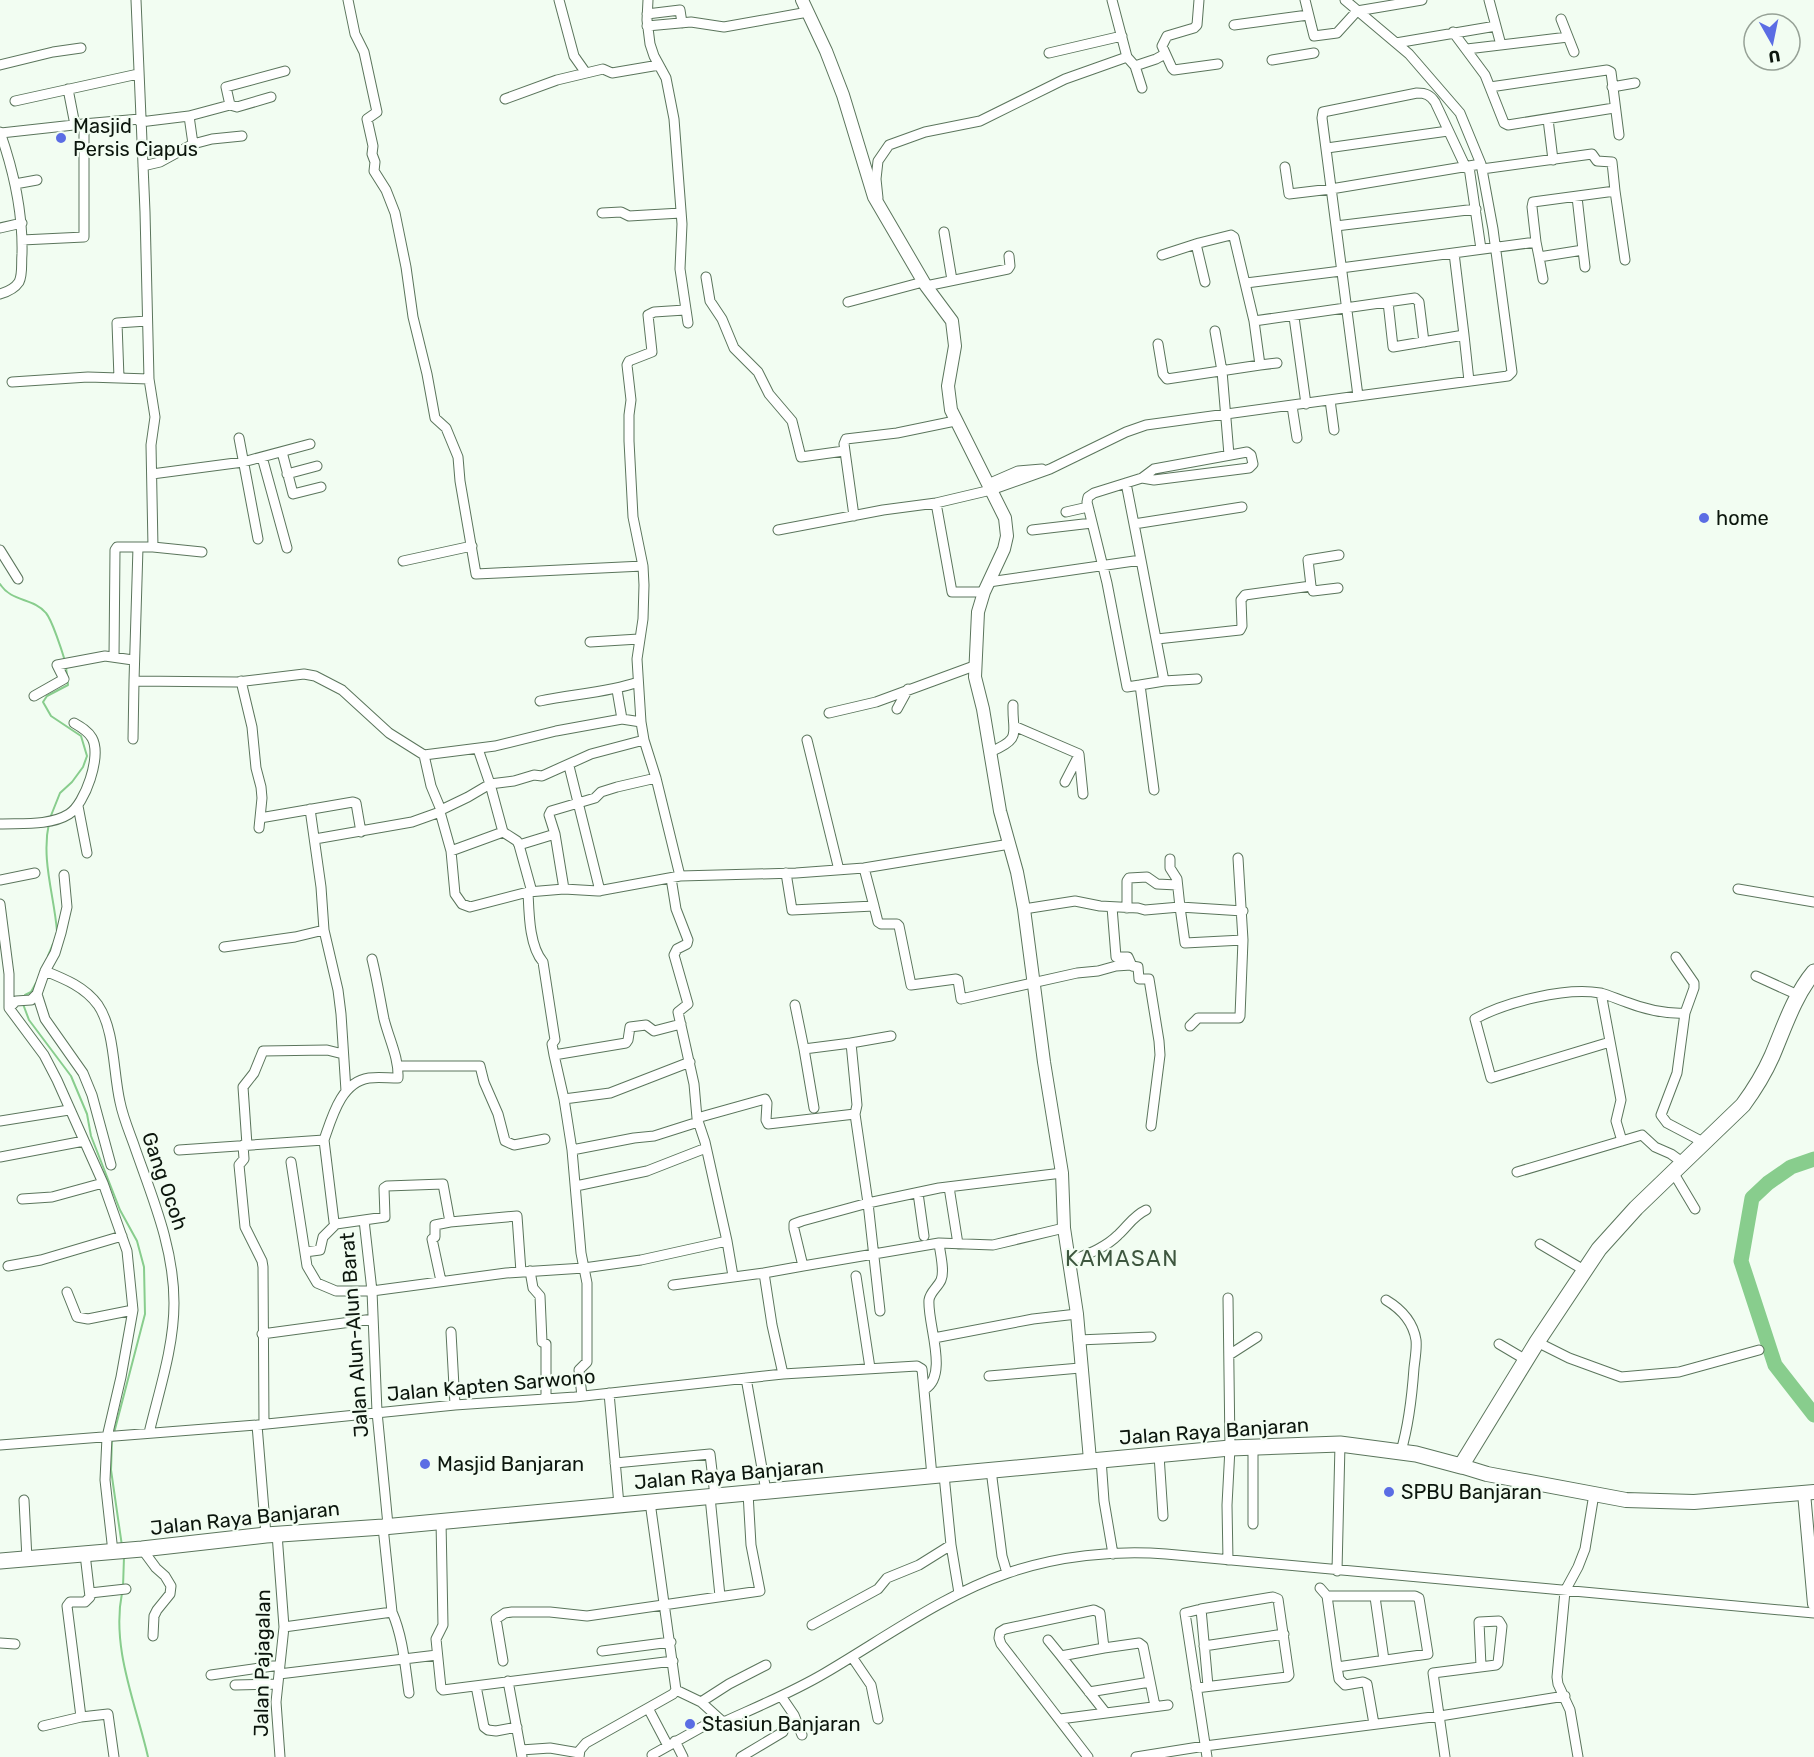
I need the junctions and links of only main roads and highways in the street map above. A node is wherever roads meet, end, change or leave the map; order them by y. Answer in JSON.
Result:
{"nodes":[{"id":1,"x":1814,"y":972,"type":"edge"},
{"id":2,"x":1461,"y":1466,"type":"junction"},
{"id":3,"x":1809,"y":1493,"type":"edge"},
{"id":4,"x":0,"y":1561,"type":"edge"}],
"edges":[{"from":1,"to":2,"type":"main road"},
{"from":2,"to":3,"type":"main road"},
{"from":2,"to":4,"type":"main road","name":"Jalan Raya Banjaran"}]}
